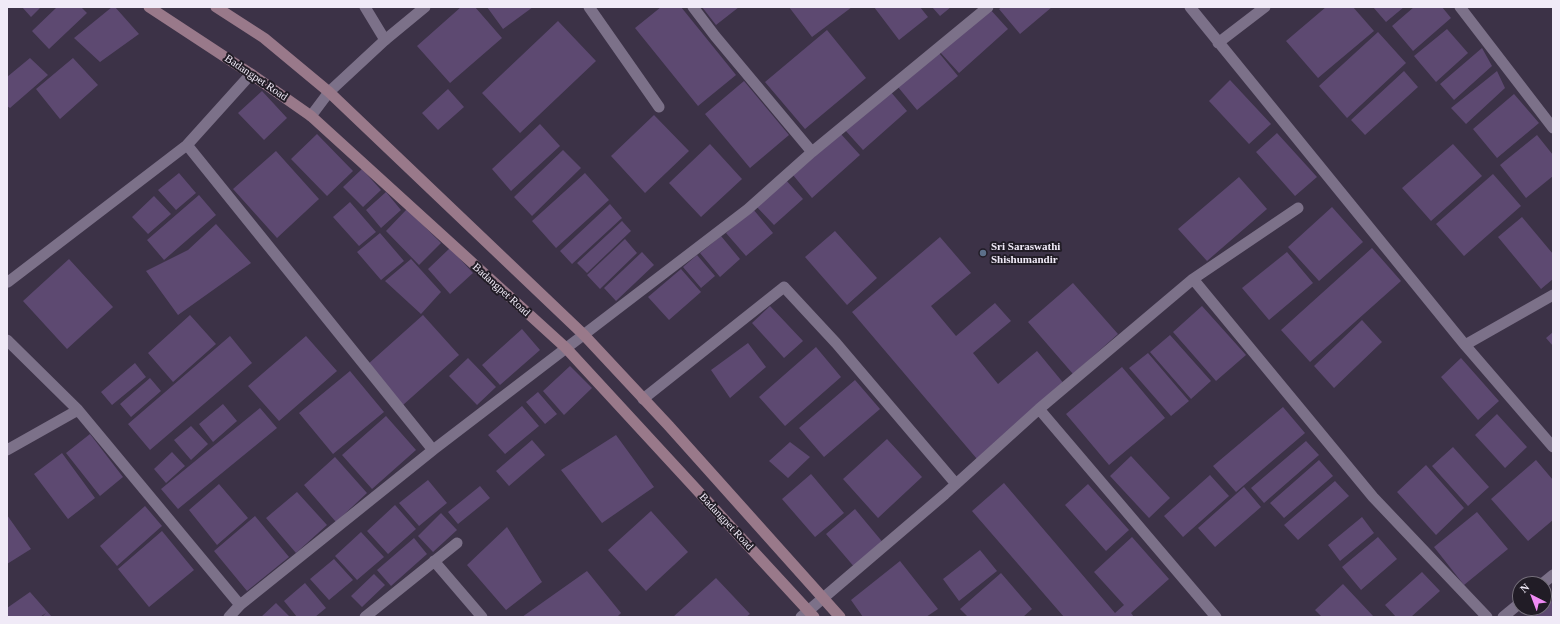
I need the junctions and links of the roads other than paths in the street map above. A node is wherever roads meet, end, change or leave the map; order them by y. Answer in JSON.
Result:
{"nodes":[{"id":1,"x":149,"y":7,"type":"edge"},
{"id":2,"x":216,"y":7,"type":"edge"},
{"id":3,"x":365,"y":7,"type":"edge"},
{"id":4,"x":425,"y":7,"type":"edge"},
{"id":5,"x":589,"y":7,"type":"edge"},
{"id":6,"x":693,"y":7,"type":"edge"},
{"id":7,"x":988,"y":7,"type":"edge"},
{"id":8,"x":1190,"y":7,"type":"edge"},
{"id":9,"x":1266,"y":7,"type":"edge"},
{"id":10,"x":1460,"y":7,"type":"edge"},
{"id":11,"x":385,"y":40,"type":"junction"},
{"id":12,"x":1218,"y":43,"type":"junction"},
{"id":13,"x":251,"y":74,"type":"junction"},
{"id":14,"x":329,"y":92,"type":"junction"},
{"id":15,"x":659,"y":107,"type":"dead end"},
{"id":16,"x":311,"y":116,"type":"junction"},
{"id":17,"x":1553,"y":128,"type":"edge"},
{"id":18,"x":186,"y":145,"type":"junction"},
{"id":19,"x":812,"y":152,"type":"junction"},
{"id":20,"x":1298,"y":208,"type":"dead end"},
{"id":21,"x":1193,"y":279,"type":"junction"},
{"id":22,"x":7,"y":282,"type":"edge"},
{"id":23,"x":1553,"y":296,"type":"edge"},
{"id":24,"x":584,"y":335,"type":"junction"},
{"id":25,"x":7,"y":340,"type":"edge"},
{"id":26,"x":1465,"y":346,"type":"junction"},
{"id":27,"x":566,"y":348,"type":"junction"},
{"id":28,"x":643,"y":399,"type":"junction"},
{"id":29,"x":1039,"y":409,"type":"junction"},
{"id":30,"x":78,"y":410,"type":"junction"},
{"id":31,"x":1553,"y":447,"type":"edge"},
{"id":32,"x":7,"y":450,"type":"edge"},
{"id":33,"x":433,"y":450,"type":"junction"},
{"id":34,"x":956,"y":484,"type":"junction"},
{"id":35,"x":457,"y":543,"type":"dead end"},
{"id":36,"x":434,"y":561,"type":"junction"},
{"id":37,"x":823,"y":598,"type":"junction"},
{"id":38,"x":240,"y":605,"type":"junction"},
{"id":39,"x":1512,"y":610,"type":"edge"},
{"id":40,"x":808,"y":615,"type":"edge"},
{"id":41,"x":229,"y":617,"type":"edge"},
{"id":42,"x":365,"y":617,"type":"edge"},
{"id":43,"x":482,"y":617,"type":"edge"},
{"id":44,"x":840,"y":617,"type":"edge"},
{"id":45,"x":1216,"y":617,"type":"edge"},
{"id":46,"x":1487,"y":617,"type":"edge"},
{"id":47,"x":1503,"y":617,"type":"edge"}],
"edges":[{"from":1,"to":13,"type":"main road","name":"Badangpet Road"},
{"from":2,"to":14,"type":"main road","name":"Badangpet Road"},
{"from":3,"to":11,"type":"street"},
{"from":4,"to":11,"type":"street"},
{"from":5,"to":15,"type":"street"},
{"from":6,"to":19,"type":"street"},
{"from":7,"to":19,"type":"street"},
{"from":8,"to":12,"type":"street"},
{"from":9,"to":12,"type":"street"},
{"from":10,"to":17,"type":"street"},
{"from":11,"to":14,"type":"street"},
{"from":12,"to":26,"type":"street"},
{"from":13,"to":16,"type":"main road","name":"Badangpet Road"},
{"from":13,"to":18,"type":"street"},
{"from":14,"to":16,"type":"street"},
{"from":14,"to":24,"type":"main road","name":"Badangpet Road"},
{"from":16,"to":27,"type":"main road","name":"Badangpet Road"},
{"from":18,"to":22,"type":"street"},
{"from":18,"to":33,"type":"street"},
{"from":19,"to":24,"type":"street"},
{"from":20,"to":21,"type":"street"},
{"from":21,"to":29,"type":"street"},
{"from":21,"to":46,"type":"street"},
{"from":23,"to":26,"type":"street"},
{"from":24,"to":27,"type":"street"},
{"from":24,"to":28,"type":"main road","name":"Badangpet Road"},
{"from":25,"to":30,"type":"street"},
{"from":26,"to":31,"type":"street"},
{"from":27,"to":33,"type":"street"},
{"from":27,"to":40,"type":"main road","name":"Badangpet Road"},
{"from":28,"to":34,"type":"street"},
{"from":28,"to":37,"type":"main road","name":"Badangpet Road"},
{"from":29,"to":34,"type":"street"},
{"from":29,"to":45,"type":"street"},
{"from":30,"to":32,"type":"street"},
{"from":30,"to":38,"type":"street"},
{"from":33,"to":38,"type":"street"},
{"from":34,"to":37,"type":"street"},
{"from":35,"to":36,"type":"street"},
{"from":36,"to":42,"type":"street"},
{"from":36,"to":43,"type":"street"},
{"from":37,"to":40,"type":"street"},
{"from":37,"to":44,"type":"main road","name":"Badangpet Road"},
{"from":38,"to":41,"type":"street"},
{"from":39,"to":47,"type":"street"}]}
